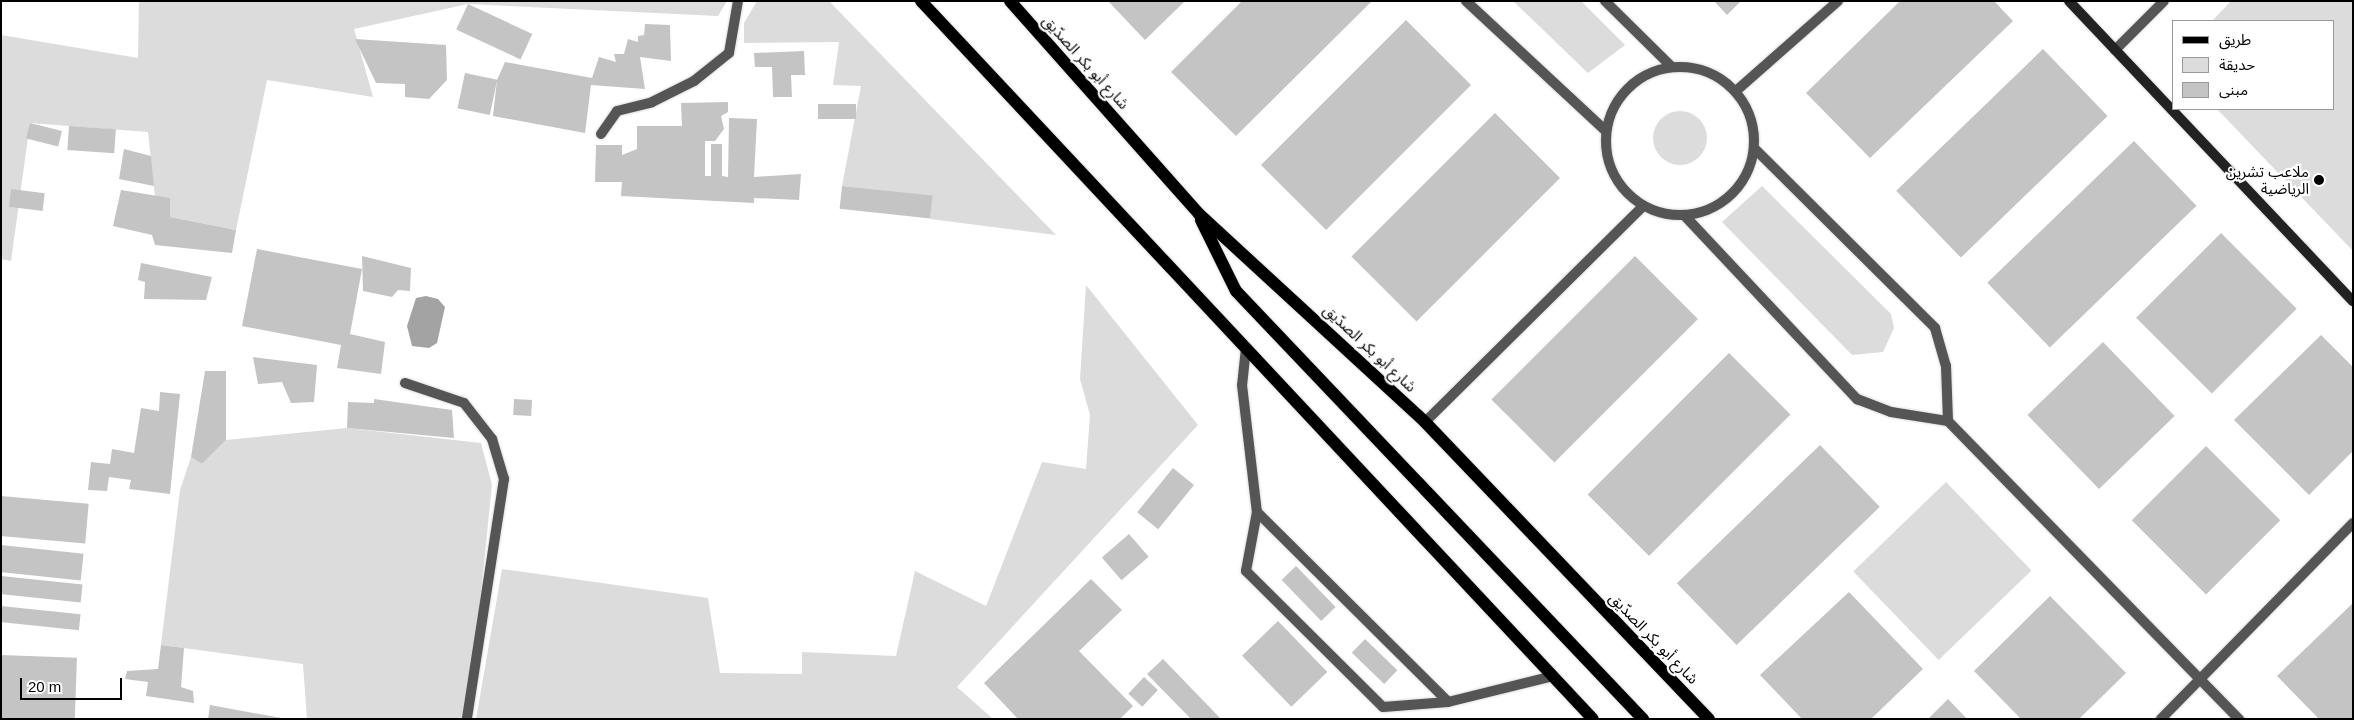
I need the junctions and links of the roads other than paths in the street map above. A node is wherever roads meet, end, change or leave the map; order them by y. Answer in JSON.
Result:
{"nodes":[{"id":1,"x":738,"y":1,"type":"edge"},
{"id":2,"x":921,"y":1,"type":"edge"},
{"id":3,"x":1010,"y":1,"type":"edge"},
{"id":4,"x":1466,"y":1,"type":"edge"},
{"id":5,"x":1605,"y":1,"type":"edge"},
{"id":6,"x":1838,"y":1,"type":"edge"},
{"id":7,"x":2069,"y":1,"type":"edge"},
{"id":8,"x":2164,"y":1,"type":"edge"},
{"id":9,"x":2115,"y":50,"type":"junction"},
{"id":10,"x":1672,"y":67,"type":"junction"},
{"id":11,"x":1736,"y":91,"type":"junction"},
{"id":12,"x":2172,"y":110,"type":"edge"},
{"id":13,"x":2172,"y":110,"type":"edge"},
{"id":14,"x":1606,"y":131,"type":"junction"},
{"id":15,"x":600,"y":134,"type":"dead end"},
{"id":16,"x":1754,"y":149,"type":"junction"},
{"id":17,"x":1643,"y":206,"type":"junction"},
{"id":18,"x":1198,"y":214,"type":"junction"},
{"id":19,"x":1684,"y":216,"type":"junction"},
{"id":20,"x":2353,"y":300,"type":"edge"},
{"id":21,"x":1246,"y":348,"type":"junction"},
{"id":22,"x":405,"y":383,"type":"dead end"},
{"id":23,"x":1948,"y":420,"type":"junction"},
{"id":24,"x":1425,"y":422,"type":"junction"},
{"id":25,"x":1257,"y":512,"type":"junction"},
{"id":26,"x":2353,"y":523,"type":"edge"},
{"id":27,"x":1553,"y":676,"type":"junction"},
{"id":28,"x":2202,"y":681,"type":"junction"},
{"id":29,"x":1448,"y":702,"type":"junction"},
{"id":30,"x":467,"y":719,"type":"edge"},
{"id":31,"x":1593,"y":719,"type":"edge"},
{"id":32,"x":1643,"y":719,"type":"edge"},
{"id":33,"x":1709,"y":719,"type":"edge"},
{"id":34,"x":2161,"y":719,"type":"edge"},
{"id":35,"x":2239,"y":719,"type":"edge"}],
"edges":[{"from":1,"to":15,"type":"street"},
{"from":2,"to":21,"type":"main road"},
{"from":3,"to":18,"type":"main road","name":"شارع أبو بكر الصدّيق"},
{"from":4,"to":14,"type":"street"},
{"from":5,"to":10,"type":"street"},
{"from":6,"to":11,"type":"street"},
{"from":7,"to":9,"type":"main road"},
{"from":8,"to":9,"type":"street"},
{"from":9,"to":13,"type":"main road"},
{"from":10,"to":11,"type":"street"},
{"from":10,"to":14,"type":"street"},
{"from":11,"to":16,"type":"street"},
{"from":12,"to":20,"type":"main road"},
{"from":14,"to":17,"type":"street"},
{"from":16,"to":19,"type":"street"},
{"from":16,"to":23,"type":"street"},
{"from":17,"to":19,"type":"street"},
{"from":17,"to":24,"type":"street"},
{"from":18,"to":24,"type":"main road","name":"شارع أبو بكر الصدّيق"},
{"from":18,"to":32,"type":"main road"},
{"from":19,"to":23,"type":"street"},
{"from":21,"to":25,"type":"street"},
{"from":21,"to":27,"type":"main road"},
{"from":22,"to":30,"type":"street"},
{"from":23,"to":28,"type":"street"},
{"from":24,"to":33,"type":"main road","name":"شارع أبو بكر الصدّيق"},
{"from":25,"to":29,"type":"street"},
{"from":25,"to":29,"type":"street"},
{"from":26,"to":28,"type":"street"},
{"from":27,"to":29,"type":"street"},
{"from":27,"to":31,"type":"main road"},
{"from":28,"to":34,"type":"street"},
{"from":28,"to":35,"type":"street"}]}
